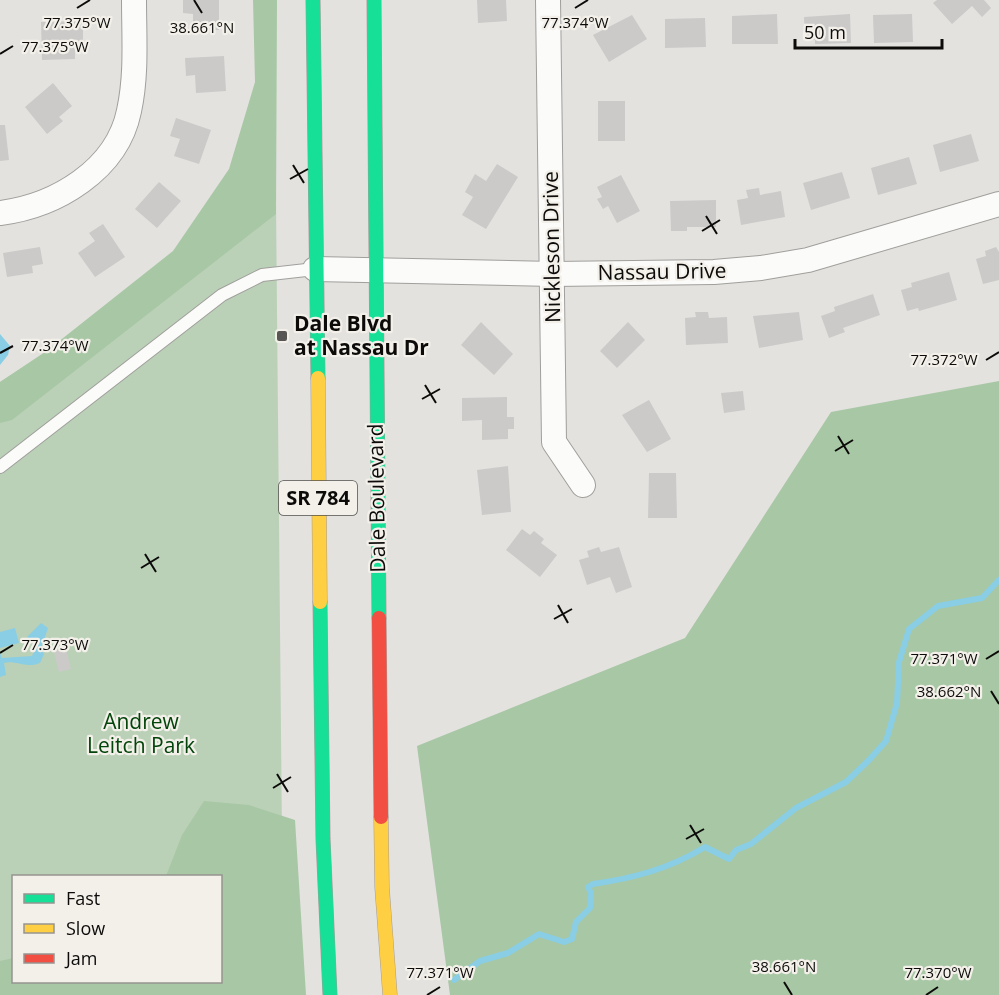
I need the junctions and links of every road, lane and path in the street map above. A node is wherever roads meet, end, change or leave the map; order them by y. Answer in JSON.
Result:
{"nodes":[{"id":1,"x":134,"y":0,"type":"edge"},
{"id":2,"x":313,"y":0,"type":"edge"},
{"id":3,"x":374,"y":0,"type":"edge"},
{"id":4,"x":548,"y":0,"type":"edge"},
{"id":5,"x":999,"y":204,"type":"edge"},
{"id":6,"x":0,"y":213,"type":"edge"},
{"id":7,"x":315,"y":269,"type":"junction"},
{"id":8,"x":375,"y":270,"type":"junction"},
{"id":9,"x":553,"y":274,"type":"junction"},
{"id":10,"x":0,"y":467,"type":"edge"},
{"id":11,"x":583,"y":485,"type":"dead end"},
{"id":12,"x":330,"y":995,"type":"edge"},
{"id":13,"x":390,"y":995,"type":"edge"}],
"edges":[{"from":1,"to":6,"type":"street"},
{"from":2,"to":7,"type":"main road","number":"SR 784"},
{"from":3,"to":8,"type":"main road","name":"Dale Boulevard","number":"SR 784"},
{"from":4,"to":9,"type":"street","name":"Nickleson Drive"},
{"from":5,"to":9,"type":"street","name":"Nassau Drive"},
{"from":7,"to":8,"type":"street","name":"Nassau Drive"},
{"from":7,"to":10,"type":"lane"},
{"from":7,"to":12,"type":"main road","number":"SR 784"},
{"from":8,"to":9,"type":"street","name":"Nassau Drive"},
{"from":8,"to":13,"type":"main road","name":"Dale Boulevard","number":"SR 784"},
{"from":9,"to":11,"type":"street","name":"Nickleson Drive"}]}
